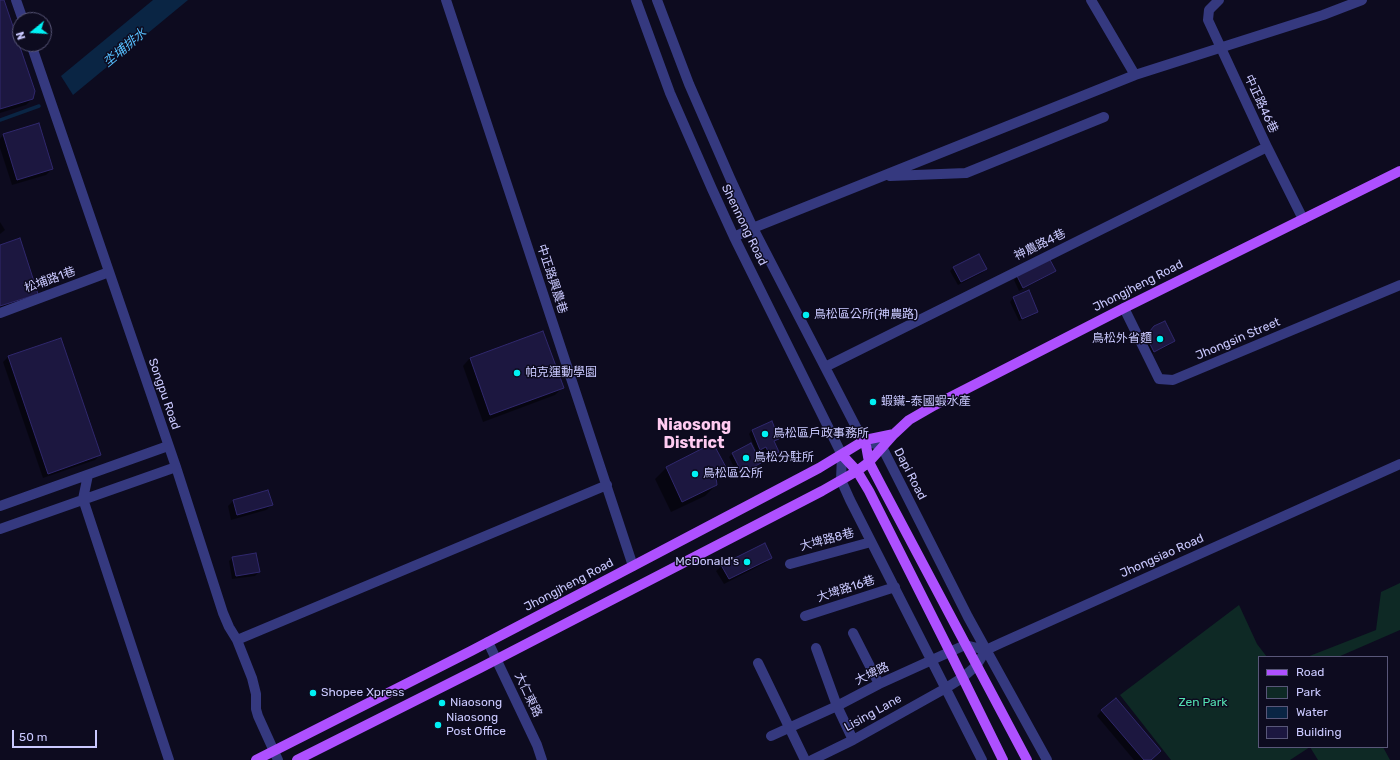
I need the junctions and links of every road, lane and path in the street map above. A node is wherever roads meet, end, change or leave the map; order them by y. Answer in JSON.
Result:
{"nodes":[{"id":1,"x":16,"y":0,"type":"edge"},
{"id":2,"x":446,"y":0,"type":"edge"},
{"id":3,"x":636,"y":0,"type":"edge"},
{"id":4,"x":658,"y":0,"type":"edge"},
{"id":5,"x":1090,"y":0,"type":"edge"},
{"id":6,"x":1218,"y":0,"type":"edge"},
{"id":7,"x":1362,"y":0,"type":"edge"},
{"id":8,"x":20,"y":12,"type":"edge"},
{"id":9,"x":1220,"y":48,"type":"junction"},
{"id":10,"x":34,"y":52,"type":"edge"},
{"id":11,"x":1135,"y":75,"type":"junction"},
{"id":12,"x":1104,"y":117,"type":"dead end"},
{"id":13,"x":1267,"y":147,"type":"junction"},
{"id":14,"x":1400,"y":171,"type":"edge"},
{"id":15,"x":882,"y":177,"type":"junction"},
{"id":16,"x":1303,"y":219,"type":"junction"},
{"id":17,"x":753,"y":228,"type":"junction"},
{"id":18,"x":734,"y":238,"type":"junction"},
{"id":19,"x":109,"y":272,"type":"junction"},
{"id":20,"x":1400,"y":286,"type":"edge"},
{"id":21,"x":1124,"y":308,"type":"junction"},
{"id":22,"x":0,"y":313,"type":"edge"},
{"id":23,"x":825,"y":367,"type":"junction"},
{"id":24,"x":894,"y":434,"type":"junction"},
{"id":25,"x":865,"y":440,"type":"junction"},
{"id":26,"x":168,"y":446,"type":"junction"},
{"id":27,"x":882,"y":447,"type":"junction"},
{"id":28,"x":842,"y":455,"type":"junction"},
{"id":29,"x":869,"y":462,"type":"junction"},
{"id":30,"x":1400,"y":464,"type":"edge"},
{"id":31,"x":176,"y":467,"type":"junction"},
{"id":32,"x":858,"y":470,"type":"junction"},
{"id":33,"x":88,"y":475,"type":"junction"},
{"id":34,"x":841,"y":480,"type":"junction"},
{"id":35,"x":607,"y":485,"type":"junction"},
{"id":36,"x":83,"y":499,"type":"junction"},
{"id":37,"x":0,"y":506,"type":"edge"},
{"id":38,"x":0,"y":529,"type":"edge"},
{"id":39,"x":872,"y":542,"type":"junction"},
{"id":40,"x":790,"y":564,"type":"dead end"},
{"id":41,"x":634,"y":566,"type":"junction"},
{"id":42,"x":895,"y":587,"type":"junction"},
{"id":43,"x":805,"y":616,"type":"dead end"},
{"id":44,"x":853,"y":633,"type":"dead end"},
{"id":45,"x":237,"y":640,"type":"junction"},
{"id":46,"x":488,"y":642,"type":"junction"},
{"id":47,"x":965,"y":645,"type":"junction"},
{"id":48,"x":816,"y":648,"type":"dead end"},
{"id":49,"x":986,"y":650,"type":"junction"},
{"id":50,"x":950,"y":652,"type":"junction"},
{"id":51,"x":496,"y":660,"type":"junction"},
{"id":52,"x":932,"y":660,"type":"junction"},
{"id":53,"x":758,"y":663,"type":"dead end"},
{"id":54,"x":976,"y":666,"type":"junction"},
{"id":55,"x":962,"y":678,"type":"junction"},
{"id":56,"x":879,"y":684,"type":"junction"},
{"id":57,"x":946,"y":688,"type":"junction"},
{"id":58,"x":837,"y":706,"type":"junction"},
{"id":59,"x":790,"y":728,"type":"junction"},
{"id":60,"x":771,"y":736,"type":"dead end"},
{"id":61,"x":853,"y":740,"type":"junction"},
{"id":62,"x":273,"y":750,"type":"junction"},
{"id":63,"x":169,"y":760,"type":"edge"},
{"id":64,"x":256,"y":760,"type":"edge"},
{"id":65,"x":278,"y":760,"type":"edge"},
{"id":66,"x":297,"y":760,"type":"edge"},
{"id":67,"x":540,"y":760,"type":"edge"},
{"id":68,"x":805,"y":760,"type":"edge"},
{"id":69,"x":812,"y":760,"type":"edge"},
{"id":70,"x":982,"y":760,"type":"edge"},
{"id":71,"x":1002,"y":760,"type":"edge"},
{"id":72,"x":1027,"y":760,"type":"edge"},
{"id":73,"x":1047,"y":760,"type":"edge"}],
"edges":[{"from":1,"to":8,"type":"street"},
{"from":2,"to":35,"type":"street","name":"中正路興農巷"},
{"from":3,"to":18,"type":"street","name":"Shennong Road"},
{"from":4,"to":17,"type":"street","name":"Shennong Road"},
{"from":5,"to":11,"type":"street"},
{"from":6,"to":9,"type":"street","name":"中正路46巷"},
{"from":7,"to":9,"type":"street"},
{"from":9,"to":11,"type":"street"},
{"from":9,"to":13,"type":"street","name":"中正路46巷"},
{"from":10,"to":19,"type":"street","name":"Songpu Road"},
{"from":11,"to":15,"type":"street"},
{"from":12,"to":15,"type":"street"},
{"from":13,"to":16,"type":"street","name":"中正路46巷"},
{"from":13,"to":23,"type":"street","name":"神農路4巷"},
{"from":14,"to":16,"type":"main road","name":"Jhongjheng Road"},
{"from":15,"to":17,"type":"street"},
{"from":16,"to":21,"type":"main road","name":"Jhongjheng Road"},
{"from":17,"to":18,"type":"street"},
{"from":17,"to":23,"type":"street","name":"Shennong Road"},
{"from":18,"to":28,"type":"street","name":"Shennong Road"},
{"from":19,"to":22,"type":"street","name":"松埔路1巷"},
{"from":19,"to":26,"type":"street","name":"Songpu Road"},
{"from":20,"to":21,"type":"street","name":"Jhongsin Street"},
{"from":21,"to":24,"type":"main road","name":"Jhongjheng Road"},
{"from":23,"to":25,"type":"street","name":"Shennong Road"},
{"from":24,"to":25,"type":"main road","name":"Jhongjheng Road"},
{"from":24,"to":27,"type":"main road","name":"Jhongjheng Road"},
{"from":25,"to":27,"type":"street","name":"Dapi Road"},
{"from":25,"to":28,"type":"main road","name":"Jhongjheng Road"},
{"from":25,"to":29,"type":"main road"},
{"from":26,"to":31,"type":"street","name":"Songpu Road"},
{"from":26,"to":33,"type":"street"},
{"from":27,"to":29,"type":"main road","name":"Jhongjheng Road"},
{"from":27,"to":49,"type":"street","name":"Dapi Road"},
{"from":28,"to":32,"type":"main road"},
{"from":28,"to":34,"type":"street"},
{"from":28,"to":41,"type":"main road","name":"Jhongjheng Road"},
{"from":29,"to":32,"type":"main road","name":"Jhongjheng Road"},
{"from":29,"to":47,"type":"main road"},
{"from":30,"to":49,"type":"street","name":"Jhongsiao Road"},
{"from":31,"to":36,"type":"street"},
{"from":31,"to":45,"type":"street","name":"Songpu Road"},
{"from":32,"to":34,"type":"main road"},
{"from":32,"to":50,"type":"main road"},
{"from":33,"to":36,"type":"street"},
{"from":33,"to":37,"type":"street"},
{"from":34,"to":39,"type":"street"},
{"from":34,"to":51,"type":"main road"},
{"from":35,"to":41,"type":"street","name":"中正路興農巷"},
{"from":35,"to":45,"type":"street"},
{"from":36,"to":38,"type":"street"},
{"from":36,"to":63,"type":"street"},
{"from":39,"to":40,"type":"street","name":"大埤路8巷"},
{"from":39,"to":42,"type":"street"},
{"from":41,"to":46,"type":"main road","name":"Jhongjheng Road"},
{"from":42,"to":43,"type":"street","name":"大埤路16巷"},
{"from":42,"to":52,"type":"street"},
{"from":44,"to":56,"type":"street"},
{"from":45,"to":62,"type":"street","name":"Songpu Road"},
{"from":46,"to":51,"type":"street","name":"大仁東路"},
{"from":46,"to":62,"type":"main road","name":"Jhongjheng Road"},
{"from":47,"to":49,"type":"street"},
{"from":47,"to":50,"type":"street","name":"大埤路"},
{"from":47,"to":54,"type":"main road"},
{"from":48,"to":58,"type":"street"},
{"from":49,"to":54,"type":"street"},
{"from":49,"to":73,"type":"street","name":"Dapi Road"},
{"from":50,"to":52,"type":"street","name":"大埤路"},
{"from":50,"to":55,"type":"main road"},
{"from":51,"to":66,"type":"main road"},
{"from":51,"to":67,"type":"street","name":"大仁東路"},
{"from":52,"to":56,"type":"street","name":"大埤路"},
{"from":52,"to":57,"type":"street"},
{"from":53,"to":59,"type":"street"},
{"from":54,"to":55,"type":"street"},
{"from":54,"to":72,"type":"main road"},
{"from":55,"to":57,"type":"street"},
{"from":55,"to":71,"type":"main road"},
{"from":56,"to":58,"type":"street","name":"大埤路"},
{"from":57,"to":61,"type":"street","name":"Lising Lane"},
{"from":57,"to":70,"type":"street"},
{"from":58,"to":59,"type":"street","name":"大埤路"},
{"from":58,"to":61,"type":"street"},
{"from":59,"to":60,"type":"street","name":"大埤路"},
{"from":59,"to":68,"type":"street"},
{"from":61,"to":69,"type":"street","name":"Lising Lane"},
{"from":62,"to":64,"type":"main road","name":"Jhongjheng Road"},
{"from":62,"to":65,"type":"street","name":"Songpu Road"}]}
